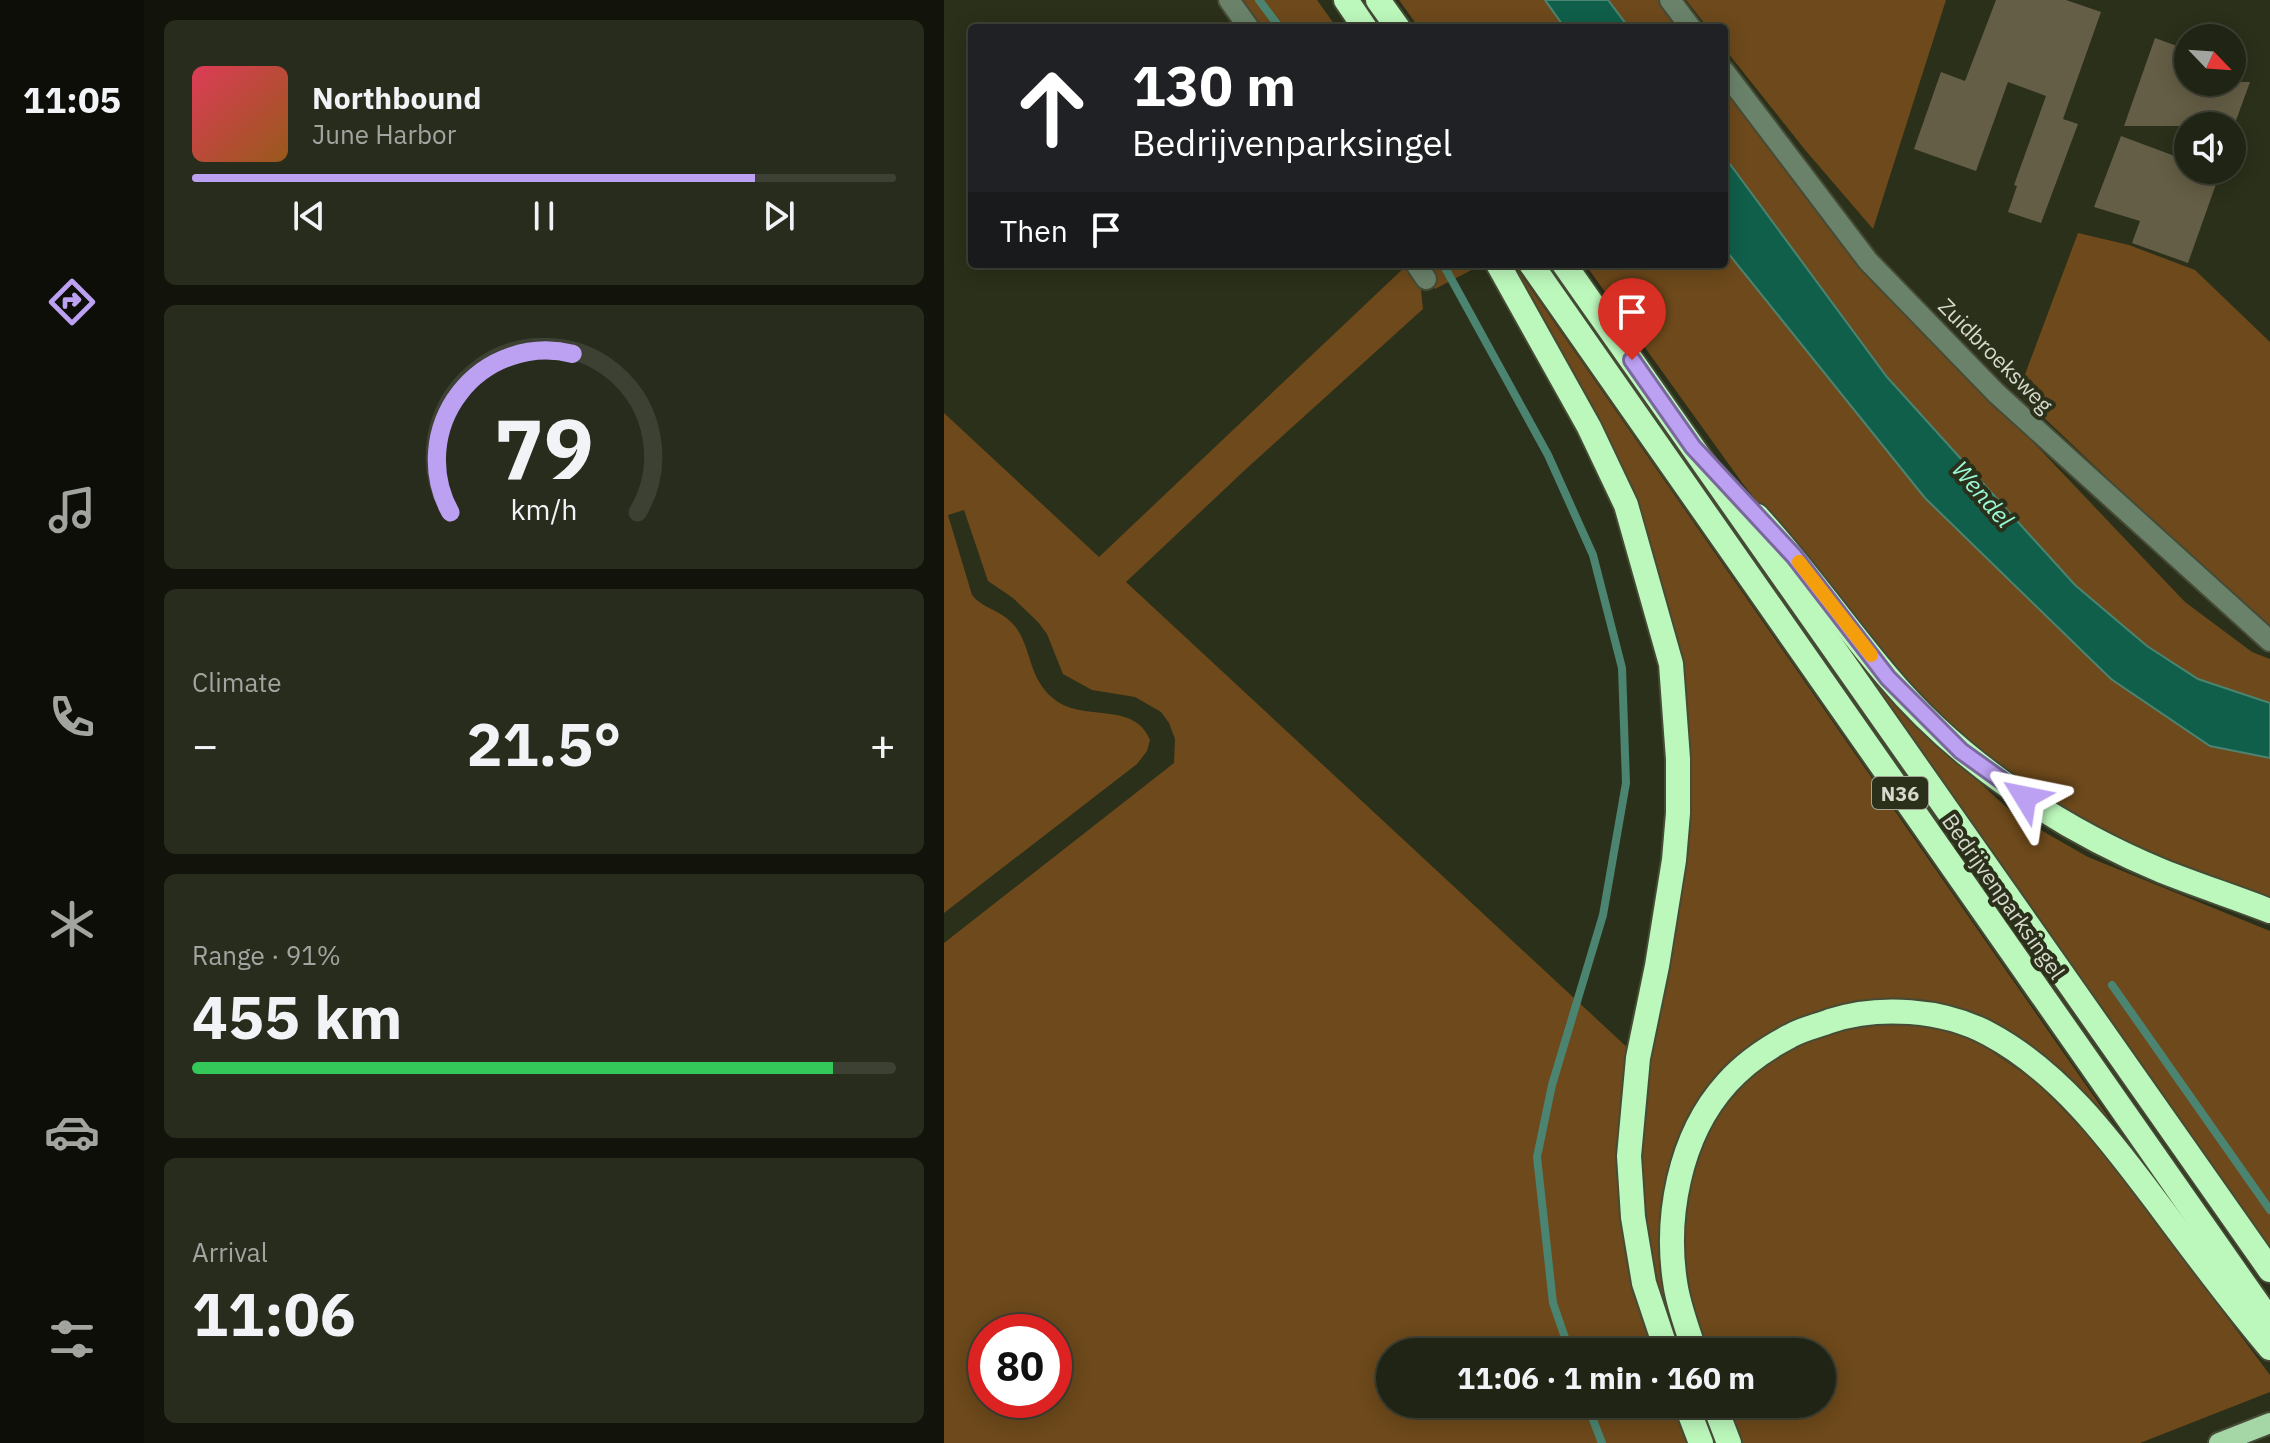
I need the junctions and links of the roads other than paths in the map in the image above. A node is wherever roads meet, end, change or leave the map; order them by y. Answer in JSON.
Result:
{"nodes":[{"id":1,"x":1229,"y":0,"type":"edge"},
{"id":2,"x":1346,"y":0,"type":"edge"},
{"id":3,"x":1378,"y":0,"type":"edge"},
{"id":4,"x":1670,"y":0,"type":"edge"},
{"id":5,"x":1246,"y":24,"type":"edge"},
{"id":6,"x":1362,"y":24,"type":"edge"},
{"id":7,"x":1395,"y":24,"type":"edge"},
{"id":8,"x":1688,"y":24,"type":"edge"},
{"id":9,"x":1728,"y":76,"type":"edge"},
{"id":10,"x":1500,"y":268,"type":"edge"},
{"id":11,"x":1534,"y":268,"type":"edge"},
{"id":12,"x":1567,"y":268,"type":"edge"},
{"id":13,"x":1693,"y":447,"type":"junction"},
{"id":14,"x":2270,"y":641,"type":"edge"},
{"id":15,"x":2270,"y":911,"type":"edge"},
{"id":16,"x":2270,"y":1270,"type":"edge"},
{"id":17,"x":2270,"y":1321,"type":"edge"},
{"id":18,"x":1662,"y":1338,"type":"edge"},
{"id":19,"x":1691,"y":1338,"type":"edge"},
{"id":20,"x":2270,"y":1348,"type":"edge"},
{"id":21,"x":1691,"y":1418,"type":"edge"},
{"id":22,"x":1719,"y":1418,"type":"edge"},
{"id":23,"x":2270,"y":1424,"type":"edge"},
{"id":24,"x":1701,"y":1443,"type":"edge"},
{"id":25,"x":1729,"y":1443,"type":"edge"},
{"id":26,"x":2219,"y":1443,"type":"edge"}],
"edges":[{"from":1,"to":5,"type":"street"},
{"from":2,"to":6,"type":"highway"},
{"from":3,"to":7,"type":"highway"},
{"from":4,"to":8,"type":"street"},
{"from":9,"to":14,"type":"street","name":"Zuidbroeksweg"},
{"from":10,"to":18,"type":"highway"},
{"from":11,"to":17,"type":"highway","name":"Bedrijvenparksingel","number":"N36"},
{"from":12,"to":13,"type":"highway","name":"Bedrijvenparksingel","number":"N36"},
{"from":13,"to":15,"type":"highway","number":"N36"},
{"from":13,"to":16,"type":"highway","name":"Bedrijvenparksingel","number":"N36"},
{"from":19,"to":20,"type":"highway"},
{"from":21,"to":24,"type":"highway"},
{"from":22,"to":25,"type":"highway"},
{"from":23,"to":26,"type":"main road"}]}
